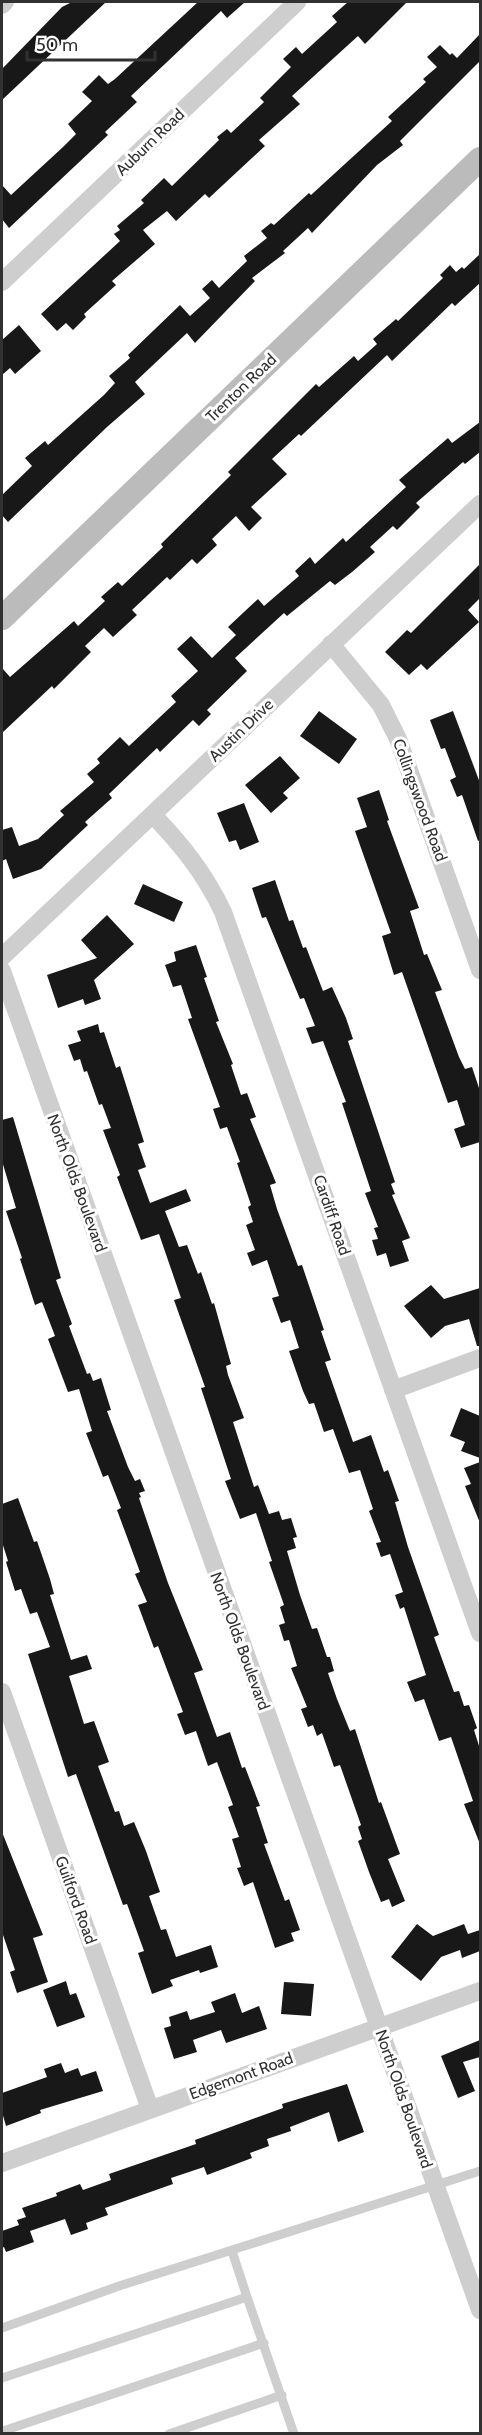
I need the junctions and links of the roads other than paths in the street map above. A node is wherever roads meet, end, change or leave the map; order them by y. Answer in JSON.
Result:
{"nodes":[{"id":1,"x":5,"y":2,"type":"edge"},
{"id":2,"x":297,"y":2,"type":"edge"},
{"id":3,"x":2,"y":5,"type":"edge"},
{"id":4,"x":480,"y":159,"type":"edge"},
{"id":5,"x":2,"y":282,"type":"edge"},
{"id":6,"x":480,"y":504,"type":"edge"},
{"id":7,"x":2,"y":618,"type":"edge"},
{"id":8,"x":331,"y":644,"type":"junction"},
{"id":9,"x":153,"y":815,"type":"junction"},
{"id":10,"x":2,"y":957,"type":"edge"},
{"id":11,"x":480,"y":970,"type":"edge"},
{"id":12,"x":2,"y":971,"type":"edge"},
{"id":13,"x":480,"y":1358,"type":"edge"},
{"id":14,"x":393,"y":1390,"type":"junction"},
{"id":15,"x":480,"y":1633,"type":"edge"},
{"id":16,"x":2,"y":1692,"type":"edge"},
{"id":17,"x":480,"y":1991,"type":"edge"},
{"id":18,"x":379,"y":2026,"type":"junction"},
{"id":19,"x":150,"y":2109,"type":"junction"},
{"id":20,"x":2,"y":2163,"type":"edge"},
{"id":21,"x":480,"y":2171,"type":"edge"},
{"id":22,"x":434,"y":2184,"type":"junction"},
{"id":23,"x":232,"y":2251,"type":"junction"},
{"id":24,"x":248,"y":2297,"type":"junction"},
{"id":25,"x":480,"y":2310,"type":"edge"},
{"id":26,"x":2,"y":2328,"type":"edge"},
{"id":27,"x":264,"y":2343,"type":"junction"},
{"id":28,"x":2,"y":2378,"type":"edge"},
{"id":29,"x":282,"y":2395,"type":"junction"},
{"id":30,"x":3,"y":2430,"type":"edge"},
{"id":31,"x":169,"y":2433,"type":"edge"},
{"id":32,"x":294,"y":2433,"type":"edge"}],
"edges":[{"from":1,"to":3,"type":"street"},
{"from":2,"to":5,"type":"street","name":"Auburn Road"},
{"from":4,"to":7,"type":"main road","name":"Trenton Road"},
{"from":6,"to":8,"type":"street","name":"Austin Drive"},
{"from":8,"to":9,"type":"street","name":"Austin Drive"},
{"from":8,"to":11,"type":"street","name":"Collingswood Road"},
{"from":9,"to":10,"type":"street","name":"Austin Drive"},
{"from":9,"to":14,"type":"street","name":"Cardiff Road"},
{"from":12,"to":18,"type":"street","name":"North Olds Boulevard"},
{"from":13,"to":14,"type":"street"},
{"from":14,"to":15,"type":"street","name":"Cardiff Road"},
{"from":16,"to":19,"type":"street","name":"Guilford Road"},
{"from":17,"to":18,"type":"street","name":"Edgemont Road"},
{"from":18,"to":19,"type":"street","name":"Edgemont Road"},
{"from":18,"to":22,"type":"street","name":"North Olds Boulevard"},
{"from":19,"to":20,"type":"street","name":"Edgemont Road"},
{"from":21,"to":22,"type":"lane"},
{"from":22,"to":23,"type":"lane"},
{"from":22,"to":25,"type":"street","name":"North Olds Boulevard"},
{"from":23,"to":24,"type":"lane"},
{"from":23,"to":26,"type":"lane"},
{"from":24,"to":27,"type":"lane"},
{"from":24,"to":28,"type":"lane"},
{"from":27,"to":29,"type":"lane"},
{"from":27,"to":30,"type":"lane"},
{"from":29,"to":31,"type":"lane"},
{"from":29,"to":32,"type":"lane"}]}
